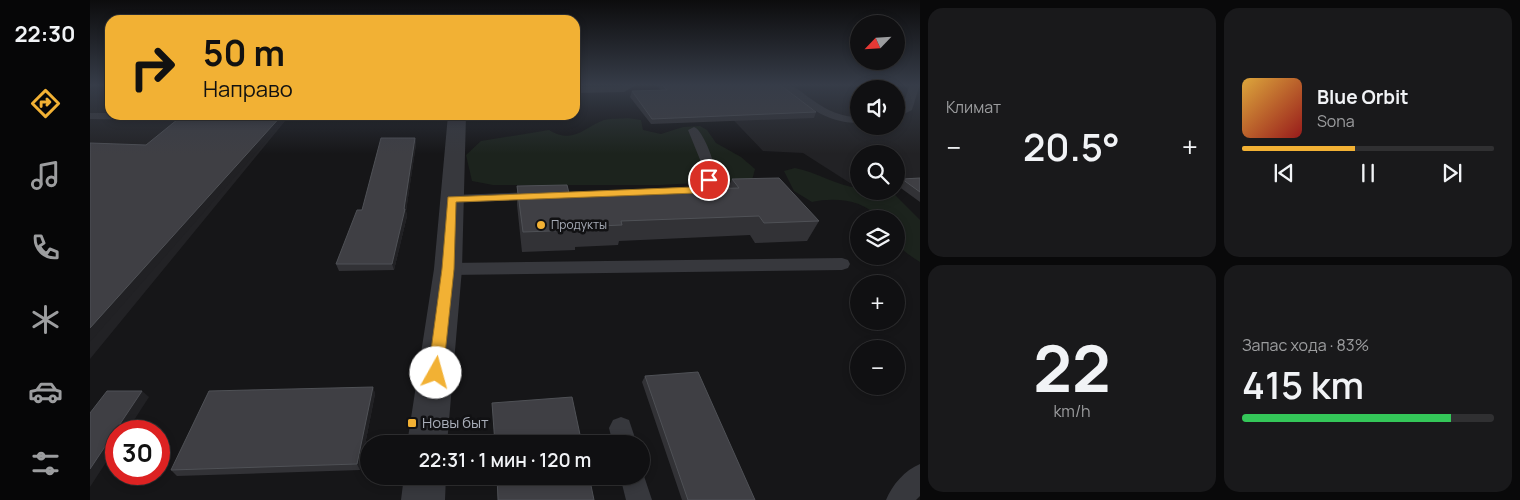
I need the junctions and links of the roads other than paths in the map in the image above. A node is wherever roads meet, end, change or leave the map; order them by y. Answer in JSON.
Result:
{"nodes":[{"id":1,"x":816,"y":107,"type":"edge"},
{"id":2,"x":90,"y":116,"type":"edge"},
{"id":3,"x":105,"y":117,"type":"edge"},
{"id":4,"x":850,"y":119,"type":"edge"},
{"id":5,"x":457,"y":120,"type":"edge"},
{"id":6,"x":694,"y":130,"type":"dead end"},
{"id":7,"x":716,"y":189,"type":"edge"},
{"id":8,"x":549,"y":196,"type":"edge"},
{"id":9,"x":451,"y":199,"type":"junction"},
{"id":10,"x":842,"y":264,"type":"dead end"},
{"id":11,"x":448,"y":269,"type":"junction"},
{"id":12,"x":429,"y":435,"type":"edge"},
{"id":13,"x":920,"y":477,"type":"edge"},
{"id":14,"x":424,"y":485,"type":"edge"},
{"id":15,"x":635,"y":485,"type":"edge"},
{"id":16,"x":423,"y":500,"type":"edge"},
{"id":17,"x":639,"y":500,"type":"edge"},
{"id":18,"x":899,"y":500,"type":"edge"}],
"edges":[{"from":1,"to":4,"type":"lane"},
{"from":2,"to":3,"type":"lane"},
{"from":5,"to":9,"type":"street"},
{"from":6,"to":7,"type":"lane"},
{"from":8,"to":9,"type":"lane"},
{"from":9,"to":11,"type":"street"},
{"from":10,"to":11,"type":"lane"},
{"from":11,"to":12,"type":"street"},
{"from":13,"to":18,"type":"lane"},
{"from":14,"to":16,"type":"street"},
{"from":15,"to":17,"type":"lane"}]}
